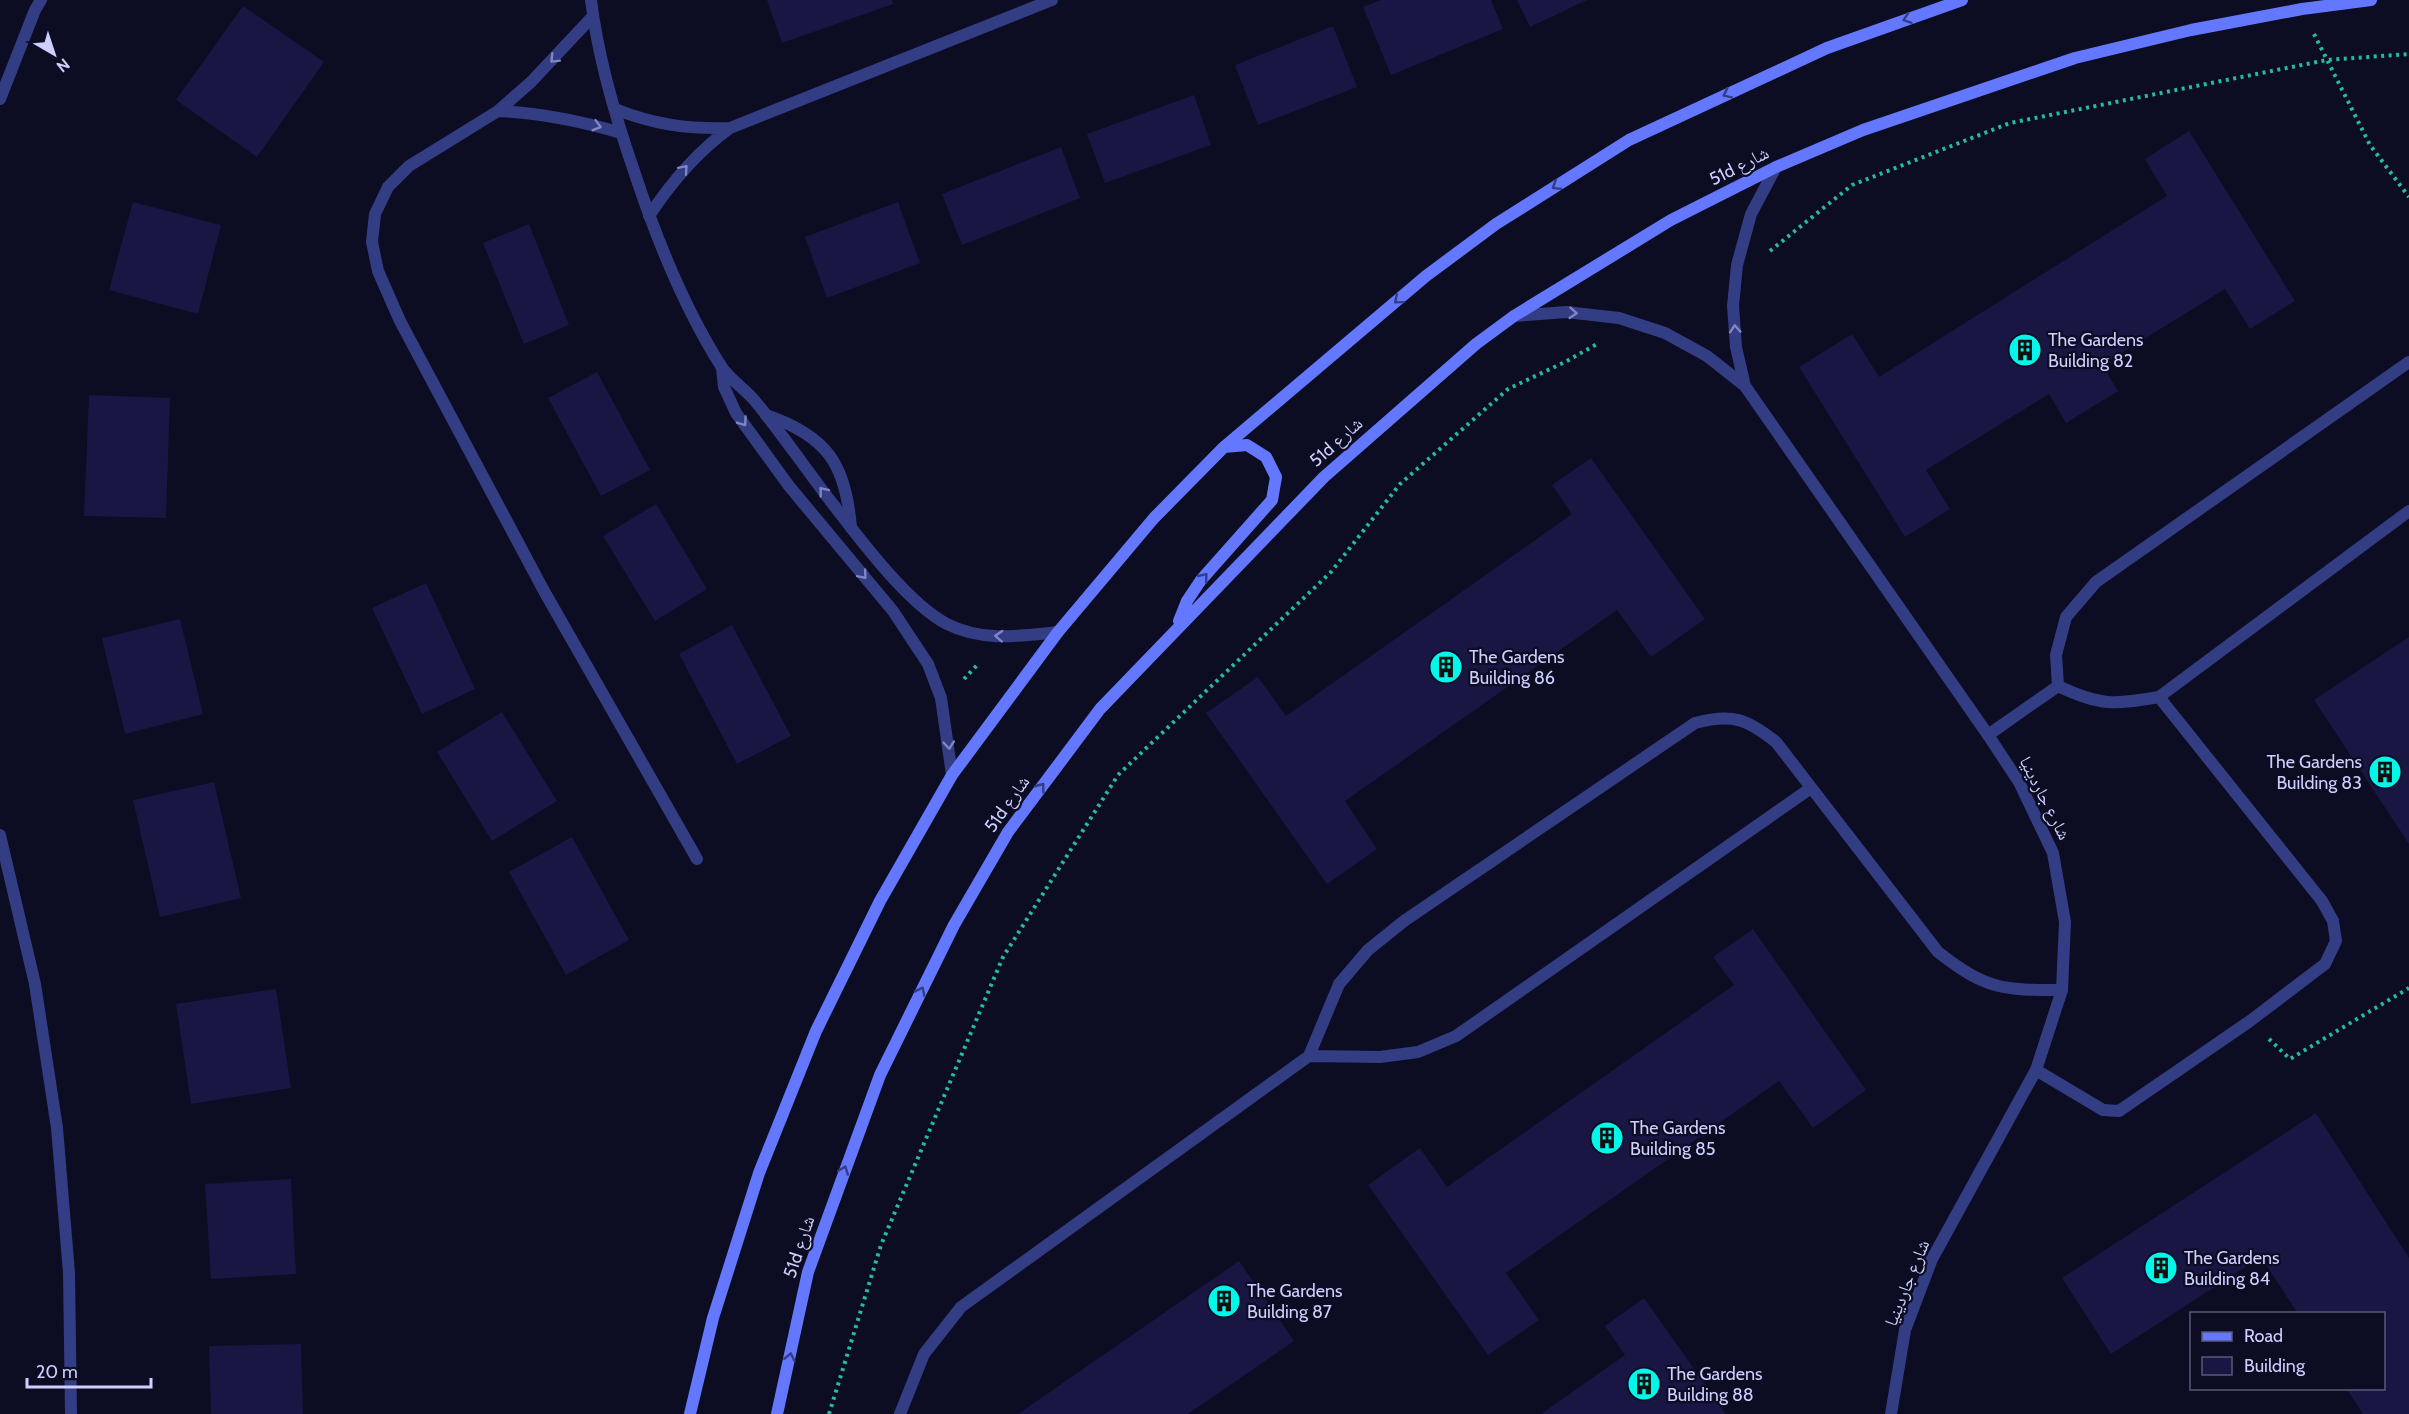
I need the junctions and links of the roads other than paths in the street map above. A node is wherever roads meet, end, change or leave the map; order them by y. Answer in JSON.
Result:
{"nodes":[{"id":1,"x":41,"y":0,"type":"edge"},
{"id":2,"x":591,"y":0,"type":"edge"},
{"id":3,"x":1052,"y":0,"type":"edge"},
{"id":4,"x":1962,"y":0,"type":"edge"},
{"id":5,"x":2371,"y":0,"type":"edge"},
{"id":6,"x":593,"y":16,"type":"junction"},
{"id":7,"x":0,"y":99,"type":"edge"},
{"id":8,"x":615,"y":110,"type":"junction"},
{"id":9,"x":498,"y":111,"type":"junction"},
{"id":10,"x":730,"y":128,"type":"junction"},
{"id":11,"x":621,"y":133,"type":"junction"},
{"id":12,"x":1776,"y":167,"type":"junction"},
{"id":13,"x":649,"y":216,"type":"junction"},
{"id":14,"x":1515,"y":316,"type":"junction"},
{"id":15,"x":2409,"y":362,"type":"edge"},
{"id":16,"x":722,"y":368,"type":"junction"},
{"id":17,"x":1745,"y":386,"type":"junction"},
{"id":18,"x":766,"y":415,"type":"junction"},
{"id":19,"x":1224,"y":447,"type":"junction"},
{"id":20,"x":2409,"y":511,"type":"edge"},
{"id":21,"x":851,"y":528,"type":"junction"},
{"id":22,"x":1176,"y":628,"type":"junction"},
{"id":23,"x":1058,"y":632,"type":"junction"},
{"id":24,"x":2058,"y":686,"type":"junction"},
{"id":25,"x":2159,"y":697,"type":"junction"},
{"id":26,"x":1988,"y":735,"type":"junction"},
{"id":27,"x":952,"y":775,"type":"junction"},
{"id":28,"x":1811,"y":788,"type":"junction"},
{"id":29,"x":0,"y":835,"type":"edge"},
{"id":30,"x":697,"y":859,"type":"dead end"},
{"id":31,"x":2062,"y":990,"type":"junction"},
{"id":32,"x":1309,"y":1056,"type":"junction"},
{"id":33,"x":2036,"y":1070,"type":"junction"},
{"id":34,"x":71,"y":1414,"type":"edge"},
{"id":35,"x":690,"y":1414,"type":"edge"},
{"id":36,"x":777,"y":1414,"type":"edge"},
{"id":37,"x":900,"y":1414,"type":"edge"},
{"id":38,"x":1891,"y":1414,"type":"edge"}],
"edges":[{"from":1,"to":7,"type":"street"},
{"from":2,"to":6,"type":"street"},
{"from":3,"to":10,"type":"street"},
{"from":4,"to":19,"type":"street","one_way":true},
{"from":5,"to":12,"type":"street","name":"51d شارع"},
{"from":6,"to":8,"type":"street"},
{"from":6,"to":9,"type":"street","one_way":true},
{"from":8,"to":10,"type":"street"},
{"from":8,"to":11,"type":"street"},
{"from":9,"to":11,"type":"street","one_way":true},
{"from":9,"to":30,"type":"street"},
{"from":13,"to":10,"type":"street","one_way":true},
{"from":11,"to":13,"type":"street"},
{"from":12,"to":14,"type":"street","name":"51d شارع"},
{"from":17,"to":12,"type":"street","name":"شارع جاردينيا","one_way":true},
{"from":13,"to":16,"type":"street"},
{"from":14,"to":17,"type":"street","name":"شارع جاردينيا","one_way":true},
{"from":14,"to":22,"type":"street","name":"51d شارع"},
{"from":15,"to":24,"type":"street"},
{"from":16,"to":18,"type":"street"},
{"from":16,"to":27,"type":"street","one_way":true},
{"from":17,"to":26,"type":"street","name":"شارع جاردينيا"},
{"from":21,"to":18,"type":"street","one_way":true},
{"from":18,"to":21,"type":"street"},
{"from":22,"to":19,"type":"street","one_way":true},
{"from":19,"to":23,"type":"street"},
{"from":20,"to":25,"type":"street"},
{"from":23,"to":21,"type":"street","one_way":true},
{"from":36,"to":22,"type":"street","name":"51d شارع","one_way":true},
{"from":23,"to":27,"type":"street"},
{"from":24,"to":25,"type":"street"},
{"from":24,"to":26,"type":"street"},
{"from":25,"to":33,"type":"street"},
{"from":26,"to":31,"type":"street","name":"شارع جاردينيا"},
{"from":27,"to":35,"type":"street"},
{"from":28,"to":31,"type":"street"},
{"from":28,"to":32,"type":"street"},
{"from":28,"to":32,"type":"street"},
{"from":29,"to":34,"type":"street"},
{"from":31,"to":33,"type":"street","name":"شارع جاردينيا"},
{"from":32,"to":37,"type":"street"},
{"from":33,"to":38,"type":"street","name":"شارع جاردينيا"}]}
